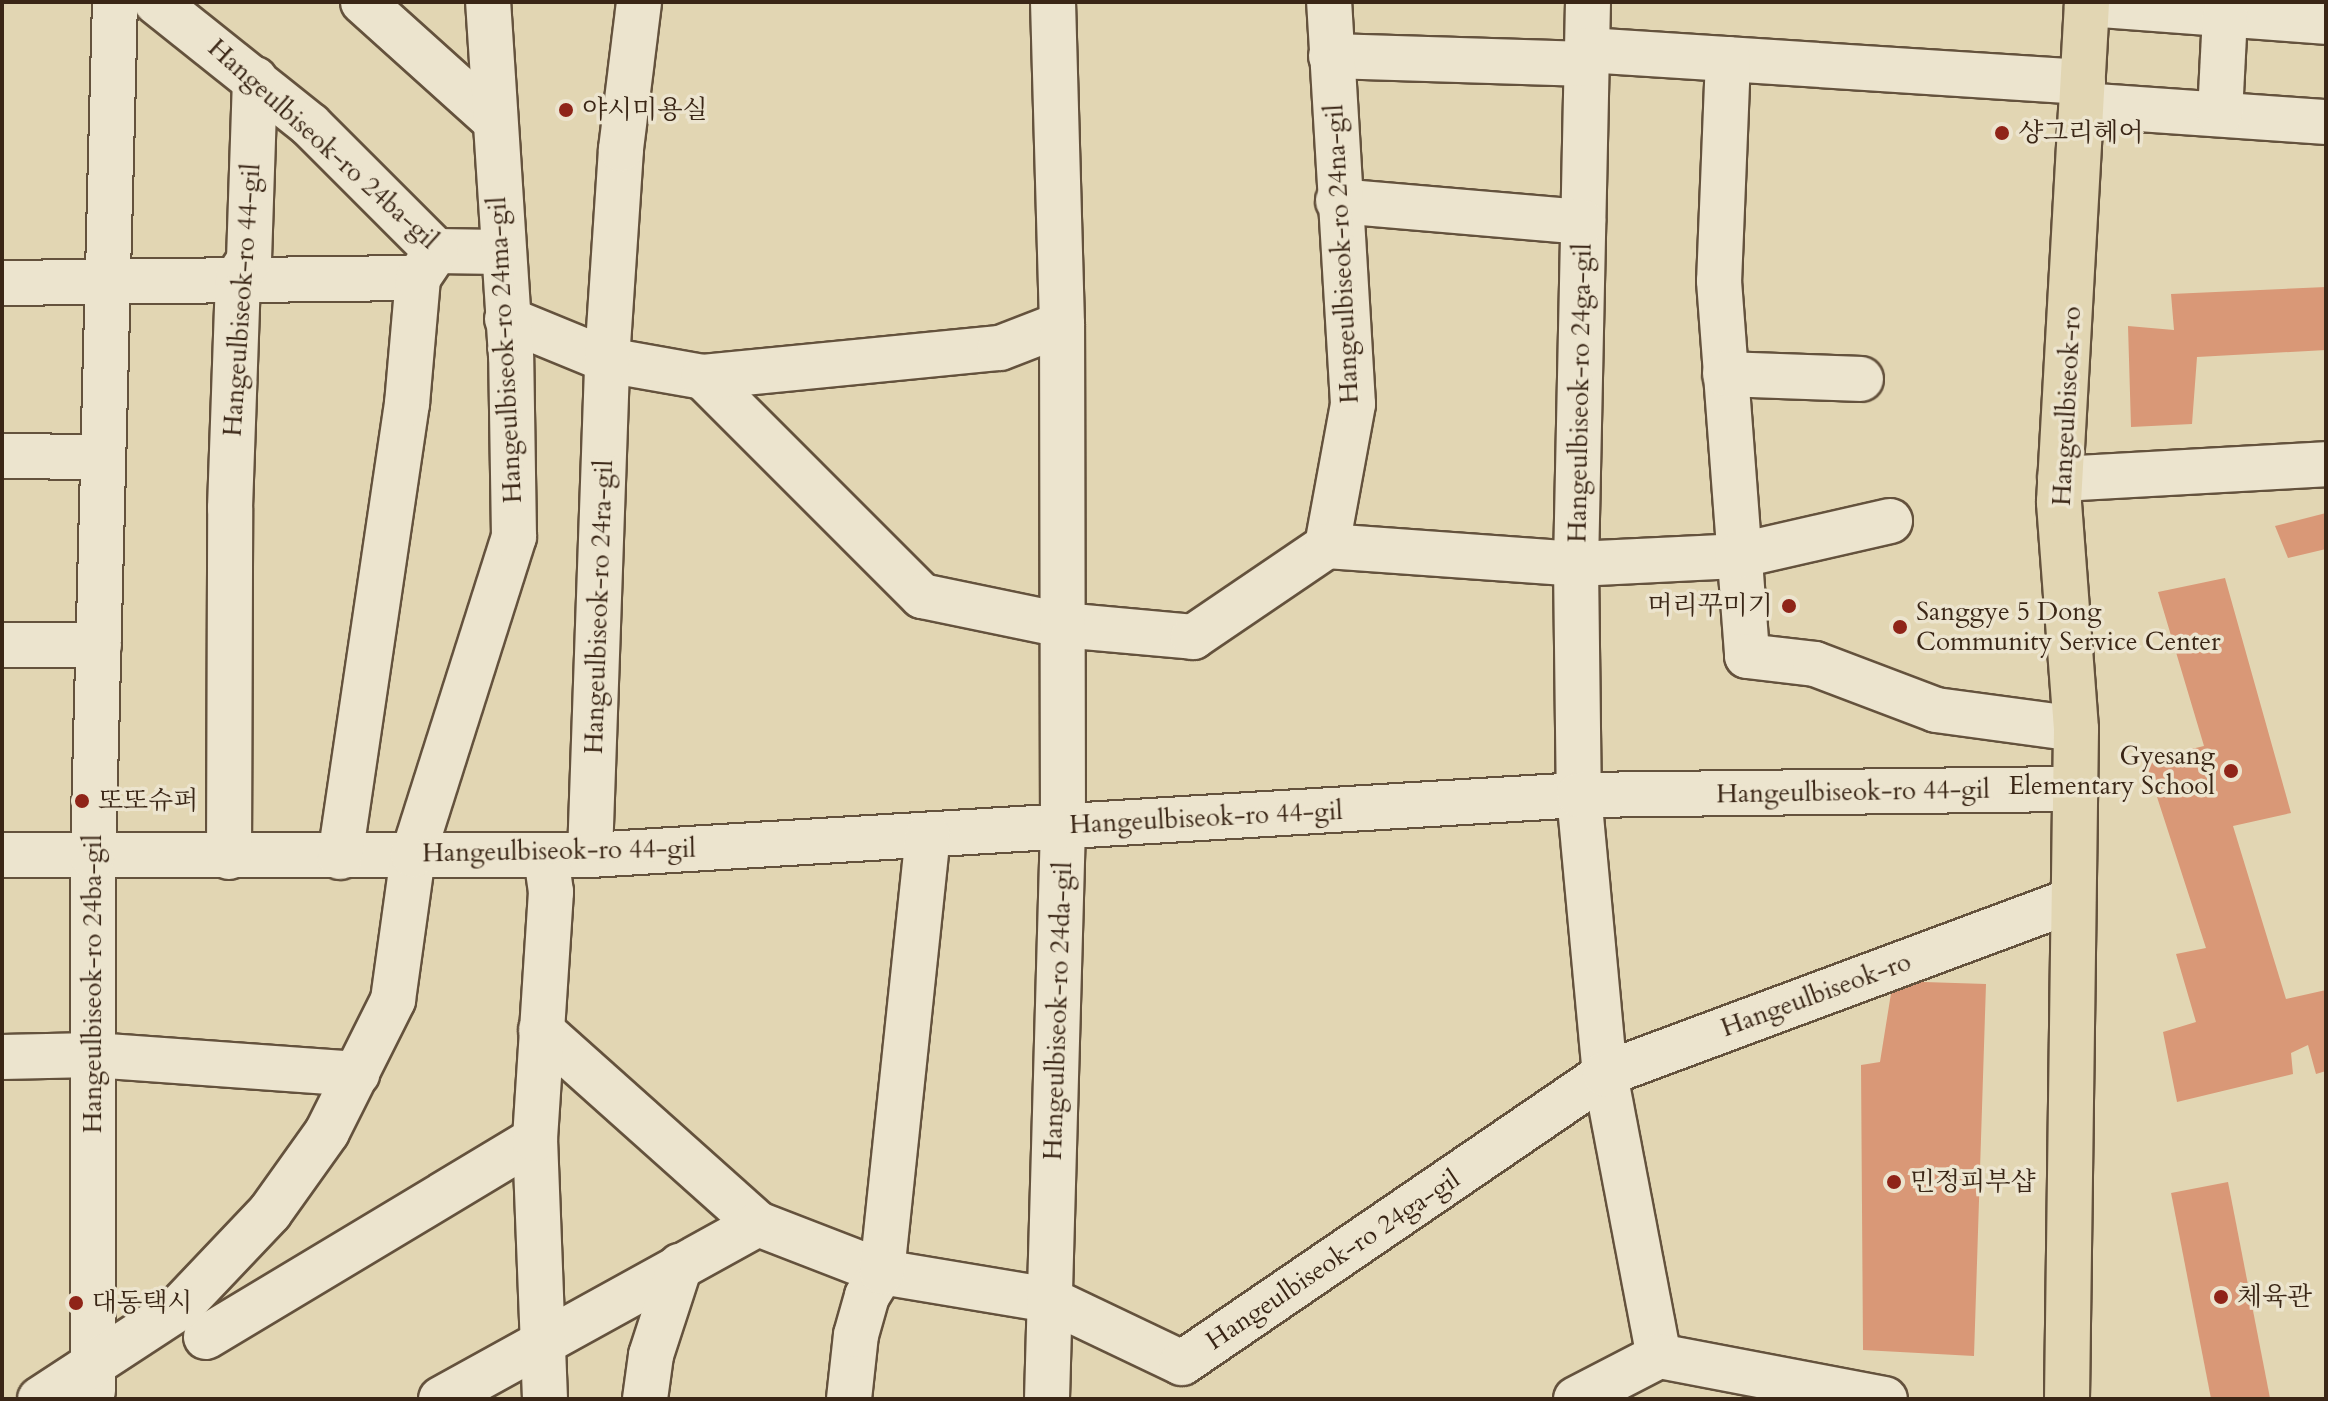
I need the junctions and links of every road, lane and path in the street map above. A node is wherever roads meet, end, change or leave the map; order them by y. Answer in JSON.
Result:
{"nodes":[{"id":1,"x":115,"y":2,"type":"edge"},
{"id":2,"x":156,"y":2,"type":"edge"},
{"id":3,"x":363,"y":2,"type":"edge"},
{"id":4,"x":488,"y":2,"type":"edge"},
{"id":5,"x":639,"y":2,"type":"edge"},
{"id":6,"x":1053,"y":2,"type":"edge"},
{"id":7,"x":1329,"y":2,"type":"edge"},
{"id":8,"x":1588,"y":2,"type":"edge"},
{"id":9,"x":2087,"y":3,"type":"edge"},
{"id":10,"x":2225,"y":15,"type":"junction"},
{"id":11,"x":2326,"y":22,"type":"edge"},
{"id":12,"x":1331,"y":56,"type":"junction"},
{"id":13,"x":1587,"y":57,"type":"junction"},
{"id":14,"x":1728,"y":59,"type":"junction"},
{"id":15,"x":255,"y":79,"type":"junction"},
{"id":16,"x":2083,"y":93,"type":"junction"},
{"id":17,"x":2220,"y":114,"type":"junction"},
{"id":18,"x":494,"y":120,"type":"junction"},
{"id":19,"x":2326,"y":122,"type":"edge"},
{"id":20,"x":1338,"y":201,"type":"junction"},
{"id":21,"x":1583,"y":222,"type":"junction"},
{"id":22,"x":501,"y":252,"type":"junction"},
{"id":23,"x":427,"y":265,"type":"junction"},
{"id":24,"x":238,"y":277,"type":"junction"},
{"id":25,"x":107,"y":280,"type":"junction"},
{"id":26,"x":2,"y":283,"type":"edge"},
{"id":27,"x":507,"y":319,"type":"junction"},
{"id":28,"x":1062,"y":324,"type":"junction"},
{"id":29,"x":607,"y":360,"type":"junction"},
{"id":30,"x":1725,"y":374,"type":"junction"},
{"id":31,"x":703,"y":377,"type":"junction"},
{"id":32,"x":1861,"y":379,"type":"dead end"},
{"id":33,"x":2,"y":456,"type":"edge"},
{"id":34,"x":103,"y":457,"type":"junction"},
{"id":35,"x":2326,"y":464,"type":"edge"},
{"id":36,"x":2060,"y":479,"type":"junction"},
{"id":37,"x":1890,"y":521,"type":"dead end"},
{"id":38,"x":1327,"y":546,"type":"junction"},
{"id":39,"x":1737,"y":556,"type":"junction"},
{"id":40,"x":1576,"y":564,"type":"junction"},
{"id":41,"x":1062,"y":625,"type":"junction"},
{"id":42,"x":2,"y":645,"type":"edge"},
{"id":43,"x":99,"y":645,"type":"junction"},
{"id":44,"x":2076,"y":729,"type":"junction"},
{"id":45,"x":2072,"y":789,"type":"junction"},
{"id":46,"x":1579,"y":795,"type":"junction"},
{"id":47,"x":1063,"y":826,"type":"junction"},
{"id":48,"x":928,"y":835,"type":"junction"},
{"id":49,"x":2,"y":855,"type":"edge"},
{"id":50,"x":413,"y":855,"type":"junction"},
{"id":51,"x":546,"y":855,"type":"junction"},
{"id":52,"x":590,"y":855,"type":"junction"},
{"id":53,"x":93,"y":857,"type":"junction"},
{"id":54,"x":229,"y":857,"type":"junction"},
{"id":55,"x":340,"y":857,"type":"junction"},
{"id":56,"x":2073,"y":900,"type":"junction"},
{"id":57,"x":541,"y":1030,"type":"junction"},
{"id":58,"x":93,"y":1055,"type":"junction"},
{"id":59,"x":2,"y":1057,"type":"edge"},
{"id":60,"x":357,"y":1074,"type":"junction"},
{"id":61,"x":1605,"y":1074,"type":"junction"},
{"id":62,"x":535,"y":1139,"type":"junction"},
{"id":63,"x":758,"y":1224,"type":"junction"},
{"id":64,"x":680,"y":1266,"type":"junction"},
{"id":65,"x":882,"y":1272,"type":"junction"},
{"id":66,"x":1050,"y":1300,"type":"junction"},
{"id":67,"x":206,"y":1337,"type":"dead end"},
{"id":68,"x":544,"y":1339,"type":"junction"},
{"id":69,"x":1659,"y":1356,"type":"junction"},
{"id":70,"x":1189,"y":1381,"type":"edge"},
{"id":71,"x":93,"y":1383,"type":"edge"},
{"id":72,"x":40,"y":1399,"type":"edge"},
{"id":73,"x":441,"y":1399,"type":"edge"},
{"id":74,"x":545,"y":1399,"type":"edge"},
{"id":75,"x":645,"y":1399,"type":"edge"},
{"id":76,"x":849,"y":1399,"type":"edge"},
{"id":77,"x":1047,"y":1399,"type":"edge"},
{"id":78,"x":1576,"y":1399,"type":"edge"},
{"id":79,"x":1885,"y":1399,"type":"edge"},
{"id":80,"x":2067,"y":1399,"type":"edge"}],
"edges":[{"from":1,"to":25,"type":"street","name":"Hangeulbiseok-ro 24ba-gil"},
{"from":2,"to":15,"type":"street","name":"Hangeulbiseok-ro 24ba-gil"},
{"from":3,"to":18,"type":"street"},
{"from":4,"to":18,"type":"street","name":"Hangeulbiseok-ro 24ma-gil"},
{"from":5,"to":29,"type":"street","name":"Hangeulbiseok-ro 24ra-gil"},
{"from":6,"to":28,"type":"street","name":"Hangeulbiseok-ro 24da-gil"},
{"from":7,"to":12,"type":"street","name":"Hangeulbiseok-ro 24na-gil"},
{"from":8,"to":13,"type":"street","name":"Hangeulbiseok-ro 24ga-gil"},
{"from":9,"to":10,"type":"street"},
{"from":9,"to":16,"type":"main road","name":"Hangeulbiseok-ro"},
{"from":10,"to":11,"type":"street"},
{"from":10,"to":17,"type":"street"},
{"from":12,"to":13,"type":"street"},
{"from":12,"to":20,"type":"street","name":"Hangeulbiseok-ro 24na-gil"},
{"from":13,"to":14,"type":"street"},
{"from":13,"to":21,"type":"street","name":"Hangeulbiseok-ro 24ga-gil"},
{"from":14,"to":16,"type":"street"},
{"from":14,"to":30,"type":"street"},
{"from":15,"to":23,"type":"street","name":"Hangeulbiseok-ro 24ba-gil"},
{"from":15,"to":24,"type":"street","name":"Hangeulbiseok-ro 44-gil"},
{"from":16,"to":17,"type":"street"},
{"from":16,"to":36,"type":"main road","name":"Hangeulbiseok-ro"},
{"from":17,"to":19,"type":"street"},
{"from":18,"to":22,"type":"street","name":"Hangeulbiseok-ro 24ma-gil"},
{"from":20,"to":21,"type":"street","name":"Hangeulbiseok-ro 24ga-gil"},
{"from":20,"to":38,"type":"street","name":"Hangeulbiseok-ro 24na-gil"},
{"from":21,"to":40,"type":"street","name":"Hangeulbiseok-ro 24ga-gil"},
{"from":22,"to":23,"type":"street","name":"Hangeulbiseok-ro 24ba-gil"},
{"from":22,"to":27,"type":"street","name":"Hangeulbiseok-ro 24ma-gil"},
{"from":23,"to":24,"type":"street","name":"Hangeulbiseok-ro 24ba-gil"},
{"from":23,"to":55,"type":"street"},
{"from":24,"to":25,"type":"street","name":"Hangeulbiseok-ro 24ba-gil"},
{"from":24,"to":54,"type":"street","name":"Hangeulbiseok-ro 44-gil"},
{"from":25,"to":26,"type":"street"},
{"from":25,"to":34,"type":"street","name":"Hangeulbiseok-ro 24ba-gil"},
{"from":27,"to":29,"type":"street"},
{"from":27,"to":50,"type":"street","name":"Hangeulbiseok-ro 24ma-gil"},
{"from":28,"to":31,"type":"street"},
{"from":28,"to":41,"type":"street","name":"Hangeulbiseok-ro 24da-gil"},
{"from":29,"to":31,"type":"street"},
{"from":29,"to":52,"type":"street","name":"Hangeulbiseok-ro 24ra-gil"},
{"from":30,"to":32,"type":"street"},
{"from":30,"to":39,"type":"street"},
{"from":31,"to":41,"type":"street"},
{"from":33,"to":34,"type":"street"},
{"from":34,"to":43,"type":"street","name":"Hangeulbiseok-ro 24ba-gil"},
{"from":35,"to":36,"type":"street"},
{"from":36,"to":44,"type":"main road","name":"Hangeulbiseok-ro"},
{"from":37,"to":39,"type":"street"},
{"from":38,"to":40,"type":"street","name":"Hangeulbiseok-ro 24ga-gil"},
{"from":38,"to":41,"type":"street"},
{"from":39,"to":40,"type":"street"},
{"from":39,"to":44,"type":"street"},
{"from":40,"to":46,"type":"street","name":"Hangeulbiseok-ro 24ga-gil"},
{"from":41,"to":47,"type":"street","name":"Hangeulbiseok-ro 24da-gil"},
{"from":42,"to":43,"type":"street"},
{"from":43,"to":53,"type":"street","name":"Hangeulbiseok-ro 24ba-gil"},
{"from":44,"to":45,"type":"main road","name":"Hangeulbiseok-ro"},
{"from":45,"to":46,"type":"street","name":"Hangeulbiseok-ro 44-gil"},
{"from":45,"to":56,"type":"main road","name":"Hangeulbiseok-ro"},
{"from":46,"to":47,"type":"street","name":"Hangeulbiseok-ro 44-gil"},
{"from":46,"to":61,"type":"street","name":"Hangeulbiseok-ro 24ga-gil"},
{"from":47,"to":48,"type":"street","name":"Hangeulbiseok-ro 44-gil"},
{"from":47,"to":66,"type":"street","name":"Hangeulbiseok-ro 24da-gil"},
{"from":48,"to":52,"type":"street","name":"Hangeulbiseok-ro 44-gil"},
{"from":48,"to":65,"type":"street"},
{"from":49,"to":53,"type":"street","name":"Hangeulbiseok-ro 44-gil"},
{"from":50,"to":51,"type":"street","name":"Hangeulbiseok-ro 44-gil"},
{"from":50,"to":55,"type":"street","name":"Hangeulbiseok-ro 44-gil"},
{"from":50,"to":60,"type":"street","name":"Hangeulbiseok-ro 24ma-gil"},
{"from":51,"to":52,"type":"street","name":"Hangeulbiseok-ro 44-gil"},
{"from":51,"to":57,"type":"street"},
{"from":53,"to":54,"type":"street","name":"Hangeulbiseok-ro 44-gil"},
{"from":53,"to":58,"type":"street","name":"Hangeulbiseok-ro 24ba-gil"},
{"from":54,"to":55,"type":"street","name":"Hangeulbiseok-ro 44-gil"},
{"from":56,"to":61,"type":"street","name":"Hangeulbiseok-ro"},
{"from":56,"to":80,"type":"main road","name":"Hangeulbiseok-ro"},
{"from":57,"to":62,"type":"street"},
{"from":57,"to":63,"type":"street"},
{"from":58,"to":59,"type":"street"},
{"from":58,"to":60,"type":"street"},
{"from":58,"to":71,"type":"street","name":"Hangeulbiseok-ro 24ba-gil"},
{"from":60,"to":71,"type":"street","name":"Hangeulbiseok-ro 24ma-gil"},
{"from":61,"to":69,"type":"street","name":"Hangeulbiseok-ro 24ga-gil"},
{"from":61,"to":70,"type":"street","name":"Hangeulbiseok-ro 24ga-gil"},
{"from":62,"to":67,"type":"street"},
{"from":62,"to":68,"type":"street"},
{"from":63,"to":64,"type":"street"},
{"from":63,"to":65,"type":"street"},
{"from":64,"to":68,"type":"street"},
{"from":64,"to":75,"type":"street"},
{"from":65,"to":66,"type":"street"},
{"from":65,"to":76,"type":"street"},
{"from":66,"to":70,"type":"street","name":"Hangeulbiseok-ro 24ga-gil"},
{"from":66,"to":77,"type":"street","name":"Hangeulbiseok-ro 24da-gil"},
{"from":68,"to":73,"type":"street"},
{"from":68,"to":74,"type":"street"},
{"from":69,"to":78,"type":"street"},
{"from":69,"to":79,"type":"street"},
{"from":71,"to":72,"type":"street","name":"Hangeulbiseok-ro 24ma-gil"}]}
